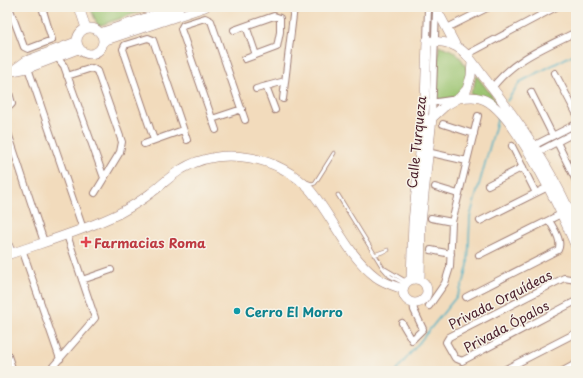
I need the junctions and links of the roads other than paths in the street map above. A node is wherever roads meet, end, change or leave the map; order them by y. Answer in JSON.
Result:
{"nodes":[{"id":1,"x":9,"y":7,"type":"edge"},
{"id":2,"x":42,"y":7,"type":"edge"},
{"id":3,"x":79,"y":7,"type":"edge"},
{"id":4,"x":179,"y":7,"type":"edge"},
{"id":5,"x":205,"y":7,"type":"edge"},
{"id":6,"x":294,"y":7,"type":"edge"},
{"id":7,"x":433,"y":7,"type":"edge"},
{"id":8,"x":489,"y":7,"type":"edge"},
{"id":9,"x":556,"y":7,"type":"edge"},
{"id":10,"x":192,"y":11,"type":"junction"},
{"id":11,"x":163,"y":17,"type":"junction"},
{"id":12,"x":195,"y":21,"type":"junction"},
{"id":13,"x":246,"y":26,"type":"junction"},
{"id":14,"x":86,"y":28,"type":"junction"},
{"id":15,"x":447,"y":28,"type":"junction"},
{"id":16,"x":234,"y":30,"type":"dead end"},
{"id":17,"x":133,"y":31,"type":"junction"},
{"id":18,"x":280,"y":32,"type":"junction"},
{"id":19,"x":576,"y":32,"type":"edge"},
{"id":20,"x":291,"y":35,"type":"junction"},
{"id":21,"x":102,"y":37,"type":"junction"},
{"id":22,"x":137,"y":41,"type":"junction"},
{"id":23,"x":432,"y":41,"type":"junction"},
{"id":24,"x":77,"y":46,"type":"junction"},
{"id":25,"x":456,"y":46,"type":"junction"},
{"id":26,"x":50,"y":51,"type":"junction"},
{"id":27,"x":256,"y":55,"type":"junction"},
{"id":28,"x":245,"y":59,"type":"dead end"},
{"id":29,"x":469,"y":59,"type":"junction"},
{"id":30,"x":33,"y":63,"type":"junction"},
{"id":31,"x":10,"y":71,"type":"edge"},
{"id":32,"x":555,"y":73,"type":"dead end"},
{"id":33,"x":67,"y":76,"type":"junction"},
{"id":34,"x":285,"y":81,"type":"junction"},
{"id":35,"x":7,"y":85,"type":"edge"},
{"id":36,"x":266,"y":86,"type":"junction"},
{"id":37,"x":492,"y":88,"type":"junction"},
{"id":38,"x":256,"y":89,"type":"dead end"},
{"id":39,"x":531,"y":92,"type":"dead end"},
{"id":40,"x":459,"y":98,"type":"junction"},
{"id":41,"x":283,"y":99,"type":"dead end"},
{"id":42,"x":429,"y":103,"type":"junction"},
{"id":43,"x":242,"y":108,"type":"junction"},
{"id":44,"x":7,"y":109,"type":"edge"},
{"id":45,"x":275,"y":110,"type":"dead end"},
{"id":46,"x":576,"y":113,"type":"edge"},
{"id":47,"x":478,"y":116,"type":"dead end"},
{"id":48,"x":432,"y":118,"type":"junction"},
{"id":49,"x":212,"y":119,"type":"junction"},
{"id":50,"x":246,"y":120,"type":"dead end"},
{"id":51,"x":443,"y":124,"type":"dead end"},
{"id":52,"x":576,"y":124,"type":"edge"},
{"id":53,"x":7,"y":130,"type":"edge"},
{"id":54,"x":183,"y":130,"type":"junction"},
{"id":55,"x":216,"y":130,"type":"dead end"},
{"id":56,"x":519,"y":130,"type":"junction"},
{"id":57,"x":576,"y":132,"type":"edge"},
{"id":58,"x":474,"y":134,"type":"junction"},
{"id":59,"x":553,"y":136,"type":"junction"},
{"id":60,"x":154,"y":140,"type":"junction"},
{"id":61,"x":187,"y":140,"type":"dead end"},
{"id":62,"x":556,"y":142,"type":"junction"},
{"id":63,"x":144,"y":144,"type":"dead end"},
{"id":64,"x":512,"y":146,"type":"dead end"},
{"id":65,"x":532,"y":150,"type":"junction"},
{"id":66,"x":427,"y":152,"type":"junction"},
{"id":67,"x":334,"y":153,"type":"dead end"},
{"id":68,"x":467,"y":162,"type":"junction"},
{"id":69,"x":523,"y":167,"type":"junction"},
{"id":70,"x":295,"y":177,"type":"junction"},
{"id":71,"x":104,"y":178,"type":"junction"},
{"id":72,"x":576,"y":181,"type":"edge"},
{"id":73,"x":488,"y":185,"type":"dead end"},
{"id":74,"x":435,"y":187,"type":"dead end"},
{"id":75,"x":548,"y":187,"type":"junction"},
{"id":76,"x":95,"y":193,"type":"dead end"},
{"id":77,"x":536,"y":193,"type":"junction"},
{"id":78,"x":458,"y":194,"type":"junction"},
{"id":79,"x":338,"y":195,"type":"dead end"},
{"id":80,"x":561,"y":214,"type":"junction"},
{"id":81,"x":574,"y":216,"type":"edge"},
{"id":82,"x":432,"y":218,"type":"dead end"},
{"id":83,"x":549,"y":220,"type":"junction"},
{"id":84,"x":480,"y":221,"type":"dead end"},
{"id":85,"x":452,"y":222,"type":"junction"},
{"id":86,"x":576,"y":226,"type":"edge"},
{"id":87,"x":83,"y":229,"type":"junction"},
{"id":88,"x":67,"y":234,"type":"junction"},
{"id":89,"x":7,"y":236,"type":"edge"},
{"id":90,"x":44,"y":242,"type":"junction"},
{"id":91,"x":576,"y":247,"type":"edge"},
{"id":92,"x":388,"y":250,"type":"dead end"},
{"id":93,"x":431,"y":250,"type":"dead end"},
{"id":94,"x":14,"y":252,"type":"edge"},
{"id":95,"x":451,"y":254,"type":"junction"},
{"id":96,"x":374,"y":255,"type":"junction"},
{"id":97,"x":479,"y":255,"type":"dead end"},
{"id":98,"x":111,"y":270,"type":"dead end"},
{"id":99,"x":82,"y":280,"type":"junction"},
{"id":100,"x":576,"y":280,"type":"edge"},
{"id":101,"x":409,"y":283,"type":"junction"},
{"id":102,"x":466,"y":297,"type":"dead end"},
{"id":103,"x":576,"y":301,"type":"edge"},
{"id":104,"x":413,"y":302,"type":"junction"},
{"id":105,"x":429,"y":306,"type":"dead end"},
{"id":106,"x":402,"y":323,"type":"dead end"},
{"id":107,"x":576,"y":333,"type":"edge"},
{"id":108,"x":451,"y":350,"type":"joint"},
{"id":109,"x":7,"y":353,"type":"edge"},
{"id":110,"x":60,"y":359,"type":"junction"},
{"id":111,"x":576,"y":364,"type":"edge"},
{"id":112,"x":13,"y":371,"type":"edge"},
{"id":113,"x":49,"y":371,"type":"edge"},
{"id":114,"x":502,"y":371,"type":"edge"},
{"id":115,"x":563,"y":371,"type":"edge"}],
"edges":[{"from":1,"to":26,"type":"street"},
{"from":2,"to":26,"type":"street"},
{"from":3,"to":14,"type":"street"},
{"from":4,"to":11,"type":"street"},
{"from":5,"to":10,"type":"street"},
{"from":6,"to":20,"type":"street"},
{"from":7,"to":15,"type":"street"},
{"from":7,"to":23,"type":"street","name":"Calle Turqueza"},
{"from":8,"to":15,"type":"street"},
{"from":9,"to":29,"type":"street"},
{"from":10,"to":11,"type":"street"},
{"from":10,"to":12,"type":"street"},
{"from":11,"to":17,"type":"street"},
{"from":11,"to":21,"type":"street"},
{"from":12,"to":43,"type":"street"},
{"from":12,"to":49,"type":"street"},
{"from":13,"to":16,"type":"street"},
{"from":13,"to":18,"type":"street"},
{"from":13,"to":27,"type":"street"},
{"from":14,"to":21,"type":"street"},
{"from":14,"to":24,"type":"street"},
{"from":15,"to":25,"type":"street"},
{"from":17,"to":21,"type":"street"},
{"from":17,"to":22,"type":"street"},
{"from":18,"to":20,"type":"street"},
{"from":18,"to":27,"type":"street"},
{"from":19,"to":37,"type":"street"},
{"from":20,"to":34,"type":"street"},
{"from":21,"to":24,"type":"street"},
{"from":22,"to":54,"type":"street"},
{"from":22,"to":60,"type":"street"},
{"from":23,"to":25,"type":"street"},
{"from":23,"to":42,"type":"street","name":"Calle Turqueza"},
{"from":24,"to":26,"type":"street"},
{"from":24,"to":26,"type":"street"},
{"from":25,"to":29,"type":"street"},
{"from":26,"to":30,"type":"street"},
{"from":26,"to":33,"type":"street"},
{"from":27,"to":28,"type":"street"},
{"from":29,"to":37,"type":"street"},
{"from":29,"to":40,"type":"street"},
{"from":30,"to":31,"type":"street"},
{"from":30,"to":87,"type":"street"},
{"from":32,"to":46,"type":"street"},
{"from":33,"to":71,"type":"street"},
{"from":33,"to":71,"type":"street"},
{"from":34,"to":36,"type":"street"},
{"from":34,"to":41,"type":"street"},
{"from":35,"to":44,"type":"street"},
{"from":36,"to":38,"type":"street"},
{"from":36,"to":45,"type":"street"},
{"from":37,"to":56,"type":"street"},
{"from":39,"to":59,"type":"street"},
{"from":40,"to":42,"type":"street"},
{"from":40,"to":48,"type":"street"},
{"from":40,"to":56,"type":"street"},
{"from":42,"to":48,"type":"street","name":"Calle Turqueza"},
{"from":42,"to":101,"type":"street","name":"Calle Turqueza"},
{"from":43,"to":49,"type":"street"},
{"from":43,"to":50,"type":"street"},
{"from":47,"to":58,"type":"street"},
{"from":48,"to":66,"type":"street","name":"Calle Turqueza"},
{"from":49,"to":55,"type":"street"},
{"from":51,"to":58,"type":"street"},
{"from":52,"to":59,"type":"street"},
{"from":53,"to":90,"type":"street"},
{"from":54,"to":60,"type":"street"},
{"from":54,"to":61,"type":"street"},
{"from":56,"to":65,"type":"street"},
{"from":57,"to":62,"type":"street"},
{"from":58,"to":68,"type":"street"},
{"from":59,"to":65,"type":"street"},
{"from":60,"to":63,"type":"street"},
{"from":62,"to":65,"type":"street"},
{"from":62,"to":72,"type":"street"},
{"from":64,"to":69,"type":"street"},
{"from":65,"to":75,"type":"street"},
{"from":65,"to":81,"type":"street"},
{"from":66,"to":68,"type":"street"},
{"from":66,"to":101,"type":"street","name":"Calle Turqueza"},
{"from":67,"to":70,"type":"lane"},
{"from":68,"to":78,"type":"street"},
{"from":69,"to":73,"type":"street"},
{"from":69,"to":77,"type":"street"},
{"from":70,"to":87,"type":"street"},
{"from":70,"to":101,"type":"street"},
{"from":71,"to":76,"type":"street"},
{"from":74,"to":78,"type":"street"},
{"from":75,"to":77,"type":"street"},
{"from":75,"to":80,"type":"street"},
{"from":77,"to":84,"type":"street"},
{"from":78,"to":85,"type":"street"},
{"from":79,"to":96,"type":"lane"},
{"from":80,"to":83,"type":"street"},
{"from":80,"to":91,"type":"street"},
{"from":81,"to":86,"type":"street"},
{"from":82,"to":85,"type":"street"},
{"from":83,"to":97,"type":"street"},
{"from":83,"to":102,"type":"street"},
{"from":85,"to":95,"type":"street"},
{"from":87,"to":88,"type":"street"},
{"from":88,"to":90,"type":"street"},
{"from":88,"to":99,"type":"street"},
{"from":89,"to":94,"type":"lane"},
{"from":90,"to":94,"type":"street"},
{"from":92,"to":96,"type":"lane"},
{"from":93,"to":95,"type":"street"},
{"from":94,"to":110,"type":"street"},
{"from":95,"to":105,"type":"street"},
{"from":96,"to":101,"type":"lane"},
{"from":98,"to":99,"type":"street"},
{"from":99,"to":110,"type":"street"},
{"from":100,"to":108,"type":"street","name":"Privada Orquídeas"},
{"from":101,"to":104,"type":"street"},
{"from":101,"to":104,"type":"street"},
{"from":103,"to":108,"type":"street","name":"Privada Ópalos"},
{"from":104,"to":106,"type":"street"},
{"from":107,"to":114,"type":"street"},
{"from":109,"to":112,"type":"street"},
{"from":110,"to":113,"type":"street"},
{"from":111,"to":115,"type":"street"}]}
